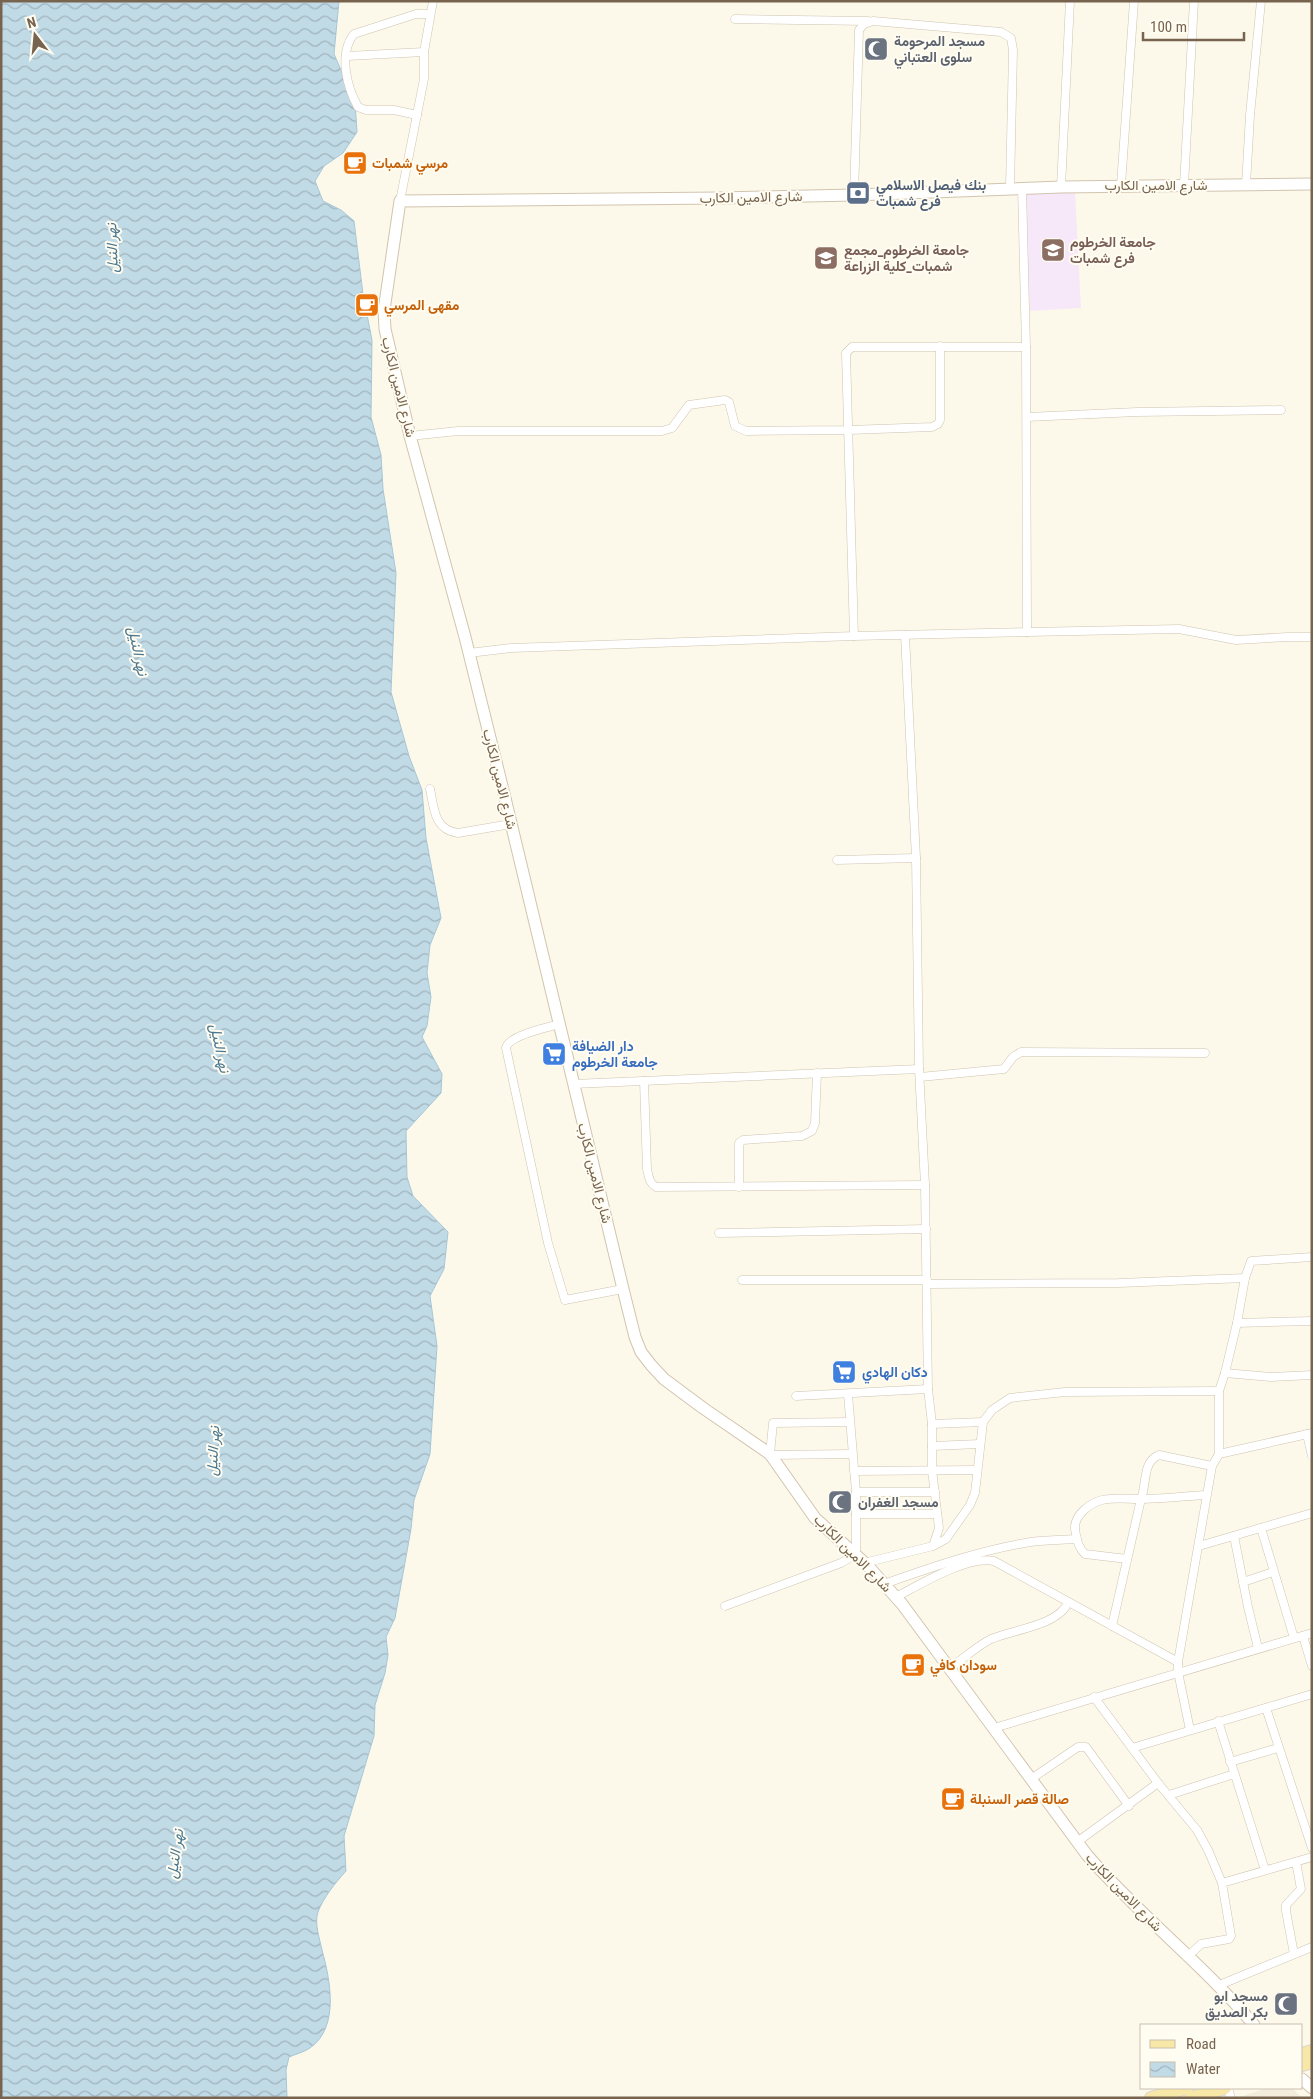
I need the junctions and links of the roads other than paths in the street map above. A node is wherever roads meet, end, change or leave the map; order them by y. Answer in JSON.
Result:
{"nodes":[{"id":1,"x":432,"y":1,"type":"edge"},
{"id":2,"x":1070,"y":1,"type":"edge"},
{"id":3,"x":1134,"y":1,"type":"edge"},
{"id":4,"x":1194,"y":1,"type":"edge"},
{"id":5,"x":1261,"y":1,"type":"edge"},
{"id":6,"x":430,"y":14,"type":"junction"},
{"id":7,"x":735,"y":20,"type":"dead end"},
{"id":8,"x":873,"y":21,"type":"junction"},
{"id":9,"x":424,"y":52,"type":"junction"},
{"id":10,"x":347,"y":56,"type":"junction"},
{"id":11,"x":417,"y":115,"type":"junction"},
{"id":12,"x":1312,"y":184,"type":"edge"},
{"id":13,"x":1184,"y":185,"type":"junction"},
{"id":14,"x":1246,"y":185,"type":"junction"},
{"id":15,"x":1121,"y":186,"type":"junction"},
{"id":16,"x":1061,"y":187,"type":"junction"},
{"id":17,"x":1016,"y":188,"type":"junction"},
{"id":18,"x":854,"y":195,"type":"junction"},
{"id":19,"x":400,"y":202,"type":"junction"},
{"id":20,"x":940,"y":346,"type":"junction"},
{"id":21,"x":1026,"y":347,"type":"junction"},
{"id":22,"x":1281,"y":410,"type":"dead end"},
{"id":23,"x":1027,"y":417,"type":"junction"},
{"id":24,"x":849,"y":430,"type":"junction"},
{"id":25,"x":410,"y":436,"type":"junction"},
{"id":26,"x":1027,"y":632,"type":"junction"},
{"id":27,"x":906,"y":635,"type":"junction"},
{"id":28,"x":854,"y":636,"type":"junction"},
{"id":29,"x":1312,"y":637,"type":"edge"},
{"id":30,"x":469,"y":653,"type":"junction"},
{"id":31,"x":430,"y":788,"type":"dead end"},
{"id":32,"x":511,"y":824,"type":"junction"},
{"id":33,"x":916,"y":858,"type":"junction"},
{"id":34,"x":837,"y":860,"type":"dead end"},
{"id":35,"x":560,"y":1024,"type":"junction"},
{"id":36,"x":1205,"y":1053,"type":"dead end"},
{"id":37,"x":817,"y":1073,"type":"junction"},
{"id":38,"x":920,"y":1073,"type":"junction"},
{"id":39,"x":644,"y":1081,"type":"junction"},
{"id":40,"x":574,"y":1084,"type":"junction"},
{"id":41,"x":925,"y":1185,"type":"junction"},
{"id":42,"x":739,"y":1187,"type":"junction"},
{"id":43,"x":926,"y":1229,"type":"junction"},
{"id":44,"x":719,"y":1233,"type":"dead end"},
{"id":45,"x":1312,"y":1257,"type":"edge"},
{"id":46,"x":1246,"y":1278,"type":"junction"},
{"id":47,"x":742,"y":1280,"type":"dead end"},
{"id":48,"x":927,"y":1282,"type":"junction"},
{"id":49,"x":623,"y":1289,"type":"junction"},
{"id":50,"x":1312,"y":1321,"type":"edge"},
{"id":51,"x":1238,"y":1323,"type":"junction"},
{"id":52,"x":1225,"y":1373,"type":"junction"},
{"id":53,"x":1312,"y":1375,"type":"edge"},
{"id":54,"x":928,"y":1389,"type":"junction"},
{"id":55,"x":1219,"y":1391,"type":"junction"},
{"id":56,"x":848,"y":1394,"type":"junction"},
{"id":57,"x":796,"y":1396,"type":"dead end"},
{"id":58,"x":849,"y":1422,"type":"junction"},
{"id":59,"x":983,"y":1422,"type":"junction"},
{"id":60,"x":932,"y":1424,"type":"junction"},
{"id":61,"x":1309,"y":1434,"type":"edge"},
{"id":62,"x":980,"y":1444,"type":"junction"},
{"id":63,"x":932,"y":1446,"type":"junction"},
{"id":64,"x":852,"y":1454,"type":"junction"},
{"id":65,"x":1220,"y":1454,"type":"junction"},
{"id":66,"x":770,"y":1455,"type":"junction"},
{"id":67,"x":1312,"y":1456,"type":"edge"},
{"id":68,"x":1212,"y":1466,"type":"junction"},
{"id":69,"x":932,"y":1470,"type":"junction"},
{"id":70,"x":976,"y":1470,"type":"junction"},
{"id":71,"x":854,"y":1471,"type":"junction"},
{"id":72,"x":856,"y":1492,"type":"junction"},
{"id":73,"x":934,"y":1492,"type":"junction"},
{"id":74,"x":1206,"y":1495,"type":"junction"},
{"id":75,"x":1141,"y":1499,"type":"junction"},
{"id":76,"x":1312,"y":1513,"type":"edge"},
{"id":77,"x":856,"y":1514,"type":"junction"},
{"id":78,"x":937,"y":1514,"type":"junction"},
{"id":79,"x":1261,"y":1528,"type":"junction"},
{"id":80,"x":1234,"y":1536,"type":"junction"},
{"id":81,"x":1077,"y":1539,"type":"junction"},
{"id":82,"x":933,"y":1546,"type":"junction"},
{"id":83,"x":1200,"y":1546,"type":"junction"},
{"id":84,"x":856,"y":1554,"type":"junction"},
{"id":85,"x":1127,"y":1559,"type":"junction"},
{"id":86,"x":864,"y":1563,"type":"junction"},
{"id":87,"x":1273,"y":1572,"type":"junction"},
{"id":88,"x":1243,"y":1582,"type":"junction"},
{"id":89,"x":884,"y":1584,"type":"junction"},
{"id":90,"x":896,"y":1597,"type":"junction"},
{"id":91,"x":1068,"y":1602,"type":"junction"},
{"id":92,"x":725,"y":1606,"type":"dead end"},
{"id":93,"x":1112,"y":1626,"type":"junction"},
{"id":94,"x":1312,"y":1633,"type":"edge"},
{"id":95,"x":1303,"y":1636,"type":"junction"},
{"id":96,"x":1294,"y":1638,"type":"junction"},
{"id":97,"x":1258,"y":1648,"type":"junction"},
{"id":98,"x":1178,"y":1662,"type":"junction"},
{"id":99,"x":1312,"y":1666,"type":"edge"},
{"id":100,"x":950,"y":1668,"type":"junction"},
{"id":101,"x":1178,"y":1672,"type":"junction"},
{"id":102,"x":1312,"y":1694,"type":"edge"},
{"id":103,"x":1094,"y":1697,"type":"junction"},
{"id":104,"x":1266,"y":1708,"type":"junction"},
{"id":105,"x":1218,"y":1721,"type":"junction"},
{"id":106,"x":994,"y":1728,"type":"junction"},
{"id":107,"x":1190,"y":1730,"type":"junction"},
{"id":108,"x":1132,"y":1748,"type":"junction"},
{"id":109,"x":1278,"y":1748,"type":"junction"},
{"id":110,"x":1230,"y":1762,"type":"junction"},
{"id":111,"x":1234,"y":1774,"type":"junction"},
{"id":112,"x":1031,"y":1779,"type":"junction"},
{"id":113,"x":1158,"y":1783,"type":"junction"},
{"id":114,"x":1169,"y":1795,"type":"junction"},
{"id":115,"x":1128,"y":1806,"type":"junction"},
{"id":116,"x":1077,"y":1842,"type":"junction"},
{"id":117,"x":1312,"y":1848,"type":"edge"},
{"id":118,"x":1312,"y":1857,"type":"edge"},
{"id":119,"x":1296,"y":1862,"type":"junction"},
{"id":120,"x":1265,"y":1870,"type":"junction"},
{"id":121,"x":1222,"y":1883,"type":"junction"},
{"id":122,"x":1312,"y":1947,"type":"edge"},
{"id":123,"x":1294,"y":1954,"type":"junction"},
{"id":124,"x":1187,"y":1957,"type":"junction"},
{"id":125,"x":1217,"y":1986,"type":"junction"},
{"id":126,"x":1253,"y":2024,"type":"edge"},
{"id":127,"x":1312,"y":2050,"type":"edge"},
{"id":128,"x":1305,"y":2064,"type":"edge"},
{"id":129,"x":1183,"y":2089,"type":"edge"},
{"id":130,"x":1223,"y":2089,"type":"edge"},
{"id":131,"x":1151,"y":2098,"type":"edge"},
{"id":132,"x":1191,"y":2098,"type":"edge"}],
"edges":[{"from":1,"to":6,"type":"street"},
{"from":2,"to":16,"type":"street"},
{"from":3,"to":15,"type":"street"},
{"from":4,"to":13,"type":"street"},
{"from":5,"to":14,"type":"street"},
{"from":6,"to":9,"type":"street"},
{"from":6,"to":10,"type":"street"},
{"from":7,"to":8,"type":"street"},
{"from":8,"to":17,"type":"street"},
{"from":8,"to":18,"type":"street"},
{"from":9,"to":10,"type":"street"},
{"from":9,"to":11,"type":"street"},
{"from":10,"to":11,"type":"street"},
{"from":11,"to":19,"type":"street"},
{"from":12,"to":14,"type":"street","name":"شارع الامين الكارب"},
{"from":13,"to":14,"type":"street","name":"شارع الامين الكارب"},
{"from":13,"to":15,"type":"street","name":"شارع الامين الكارب"},
{"from":15,"to":16,"type":"street","name":"شارع الامين الكارب"},
{"from":16,"to":17,"type":"street","name":"شارع الامين الكارب"},
{"from":17,"to":18,"type":"street","name":"شارع الامين الكارب"},
{"from":17,"to":21,"type":"street"},
{"from":18,"to":19,"type":"street","name":"شارع الامين الكارب"},
{"from":19,"to":25,"type":"street","name":"شارع الامين الكارب"},
{"from":20,"to":21,"type":"street"},
{"from":20,"to":24,"type":"street"},
{"from":20,"to":24,"type":"street"},
{"from":21,"to":23,"type":"street"},
{"from":22,"to":23,"type":"street"},
{"from":23,"to":26,"type":"street"},
{"from":24,"to":25,"type":"street"},
{"from":24,"to":28,"type":"street"},
{"from":25,"to":30,"type":"street","name":"شارع الامين الكارب"},
{"from":26,"to":27,"type":"street"},
{"from":26,"to":29,"type":"street"},
{"from":27,"to":28,"type":"street"},
{"from":27,"to":33,"type":"street"},
{"from":28,"to":30,"type":"street"},
{"from":30,"to":32,"type":"street","name":"شارع الامين الكارب"},
{"from":31,"to":32,"type":"street"},
{"from":32,"to":35,"type":"street","name":"شارع الامين الكارب"},
{"from":33,"to":34,"type":"street"},
{"from":33,"to":38,"type":"street"},
{"from":35,"to":40,"type":"street","name":"شارع الامين الكارب"},
{"from":35,"to":49,"type":"street"},
{"from":36,"to":38,"type":"street"},
{"from":37,"to":38,"type":"street"},
{"from":37,"to":39,"type":"street"},
{"from":37,"to":42,"type":"street"},
{"from":38,"to":41,"type":"street"},
{"from":39,"to":40,"type":"street"},
{"from":39,"to":42,"type":"street"},
{"from":40,"to":49,"type":"street","name":"شارع الامين الكارب"},
{"from":41,"to":42,"type":"street"},
{"from":41,"to":43,"type":"street"},
{"from":43,"to":44,"type":"street"},
{"from":43,"to":48,"type":"street"},
{"from":45,"to":46,"type":"street"},
{"from":46,"to":48,"type":"street"},
{"from":46,"to":51,"type":"street"},
{"from":47,"to":48,"type":"street"},
{"from":48,"to":54,"type":"street"},
{"from":49,"to":66,"type":"street","name":"شارع الامين الكارب"},
{"from":50,"to":51,"type":"street"},
{"from":51,"to":52,"type":"street"},
{"from":52,"to":53,"type":"street"},
{"from":52,"to":55,"type":"street"},
{"from":54,"to":56,"type":"street"},
{"from":54,"to":60,"type":"street"},
{"from":55,"to":59,"type":"street"},
{"from":55,"to":65,"type":"street"},
{"from":56,"to":57,"type":"street"},
{"from":56,"to":58,"type":"street"},
{"from":58,"to":64,"type":"street"},
{"from":58,"to":66,"type":"street"},
{"from":59,"to":60,"type":"street"},
{"from":59,"to":62,"type":"street"},
{"from":60,"to":63,"type":"street"},
{"from":61,"to":65,"type":"street"},
{"from":61,"to":67,"type":"street"},
{"from":62,"to":63,"type":"street"},
{"from":62,"to":70,"type":"street"},
{"from":63,"to":69,"type":"street"},
{"from":64,"to":66,"type":"street"},
{"from":64,"to":71,"type":"street"},
{"from":65,"to":68,"type":"street"},
{"from":66,"to":84,"type":"street","name":"شارع الامين الكارب"},
{"from":68,"to":74,"type":"street"},
{"from":68,"to":75,"type":"street"},
{"from":69,"to":70,"type":"street"},
{"from":69,"to":71,"type":"street"},
{"from":69,"to":73,"type":"street"},
{"from":70,"to":82,"type":"street"},
{"from":71,"to":72,"type":"street"},
{"from":72,"to":73,"type":"street"},
{"from":72,"to":77,"type":"street"},
{"from":73,"to":78,"type":"street"},
{"from":74,"to":75,"type":"street"},
{"from":74,"to":83,"type":"street"},
{"from":75,"to":81,"type":"street"},
{"from":75,"to":85,"type":"street"},
{"from":76,"to":79,"type":"street"},
{"from":77,"to":78,"type":"street"},
{"from":77,"to":84,"type":"street"},
{"from":78,"to":82,"type":"street"},
{"from":79,"to":80,"type":"street"},
{"from":79,"to":87,"type":"street"},
{"from":80,"to":83,"type":"street"},
{"from":80,"to":88,"type":"street"},
{"from":81,"to":85,"type":"street"},
{"from":81,"to":89,"type":"street"},
{"from":82,"to":86,"type":"street"},
{"from":83,"to":98,"type":"street"},
{"from":84,"to":86,"type":"street","name":"شارع الامين الكارب"},
{"from":84,"to":92,"type":"street"},
{"from":85,"to":93,"type":"street"},
{"from":86,"to":89,"type":"street","name":"شارع الامين الكارب"},
{"from":87,"to":88,"type":"street"},
{"from":87,"to":96,"type":"street"},
{"from":88,"to":97,"type":"street"},
{"from":89,"to":90,"type":"street","name":"شارع الامين الكارب"},
{"from":90,"to":91,"type":"street"},
{"from":90,"to":100,"type":"street","name":"شارع الامين الكارب"},
{"from":91,"to":93,"type":"street"},
{"from":91,"to":100,"type":"street"},
{"from":93,"to":98,"type":"street"},
{"from":94,"to":95,"type":"street"},
{"from":95,"to":96,"type":"street"},
{"from":95,"to":99,"type":"street"},
{"from":96,"to":97,"type":"street"},
{"from":97,"to":101,"type":"street"},
{"from":98,"to":101,"type":"street"},
{"from":100,"to":106,"type":"street","name":"شارع الامين الكارب"},
{"from":101,"to":103,"type":"street"},
{"from":101,"to":107,"type":"street"},
{"from":102,"to":104,"type":"street"},
{"from":103,"to":106,"type":"street"},
{"from":103,"to":108,"type":"street"},
{"from":104,"to":105,"type":"street"},
{"from":104,"to":109,"type":"street"},
{"from":105,"to":107,"type":"street"},
{"from":105,"to":110,"type":"street"},
{"from":106,"to":112,"type":"street","name":"شارع الامين الكارب"},
{"from":107,"to":108,"type":"street"},
{"from":108,"to":113,"type":"street"},
{"from":109,"to":110,"type":"street"},
{"from":109,"to":117,"type":"street"},
{"from":110,"to":111,"type":"street"},
{"from":111,"to":114,"type":"street"},
{"from":111,"to":120,"type":"street"},
{"from":112,"to":115,"type":"street"},
{"from":112,"to":116,"type":"street","name":"شارع الامين الكارب"},
{"from":113,"to":114,"type":"street"},
{"from":113,"to":115,"type":"street"},
{"from":114,"to":121,"type":"street"},
{"from":115,"to":116,"type":"street"},
{"from":116,"to":124,"type":"street","name":"شارع الامين الكارب"},
{"from":118,"to":119,"type":"street"},
{"from":119,"to":120,"type":"street"},
{"from":119,"to":123,"type":"street"},
{"from":120,"to":121,"type":"street"},
{"from":121,"to":124,"type":"street"},
{"from":122,"to":123,"type":"street"},
{"from":123,"to":125,"type":"street"},
{"from":124,"to":125,"type":"street","name":"شارع الامين الكارب"},
{"from":125,"to":126,"type":"street","name":"شارع الامين الكارب"},
{"from":127,"to":128,"type":"main road"},
{"from":129,"to":131,"type":"main road"},
{"from":130,"to":132,"type":"main road"}]}
